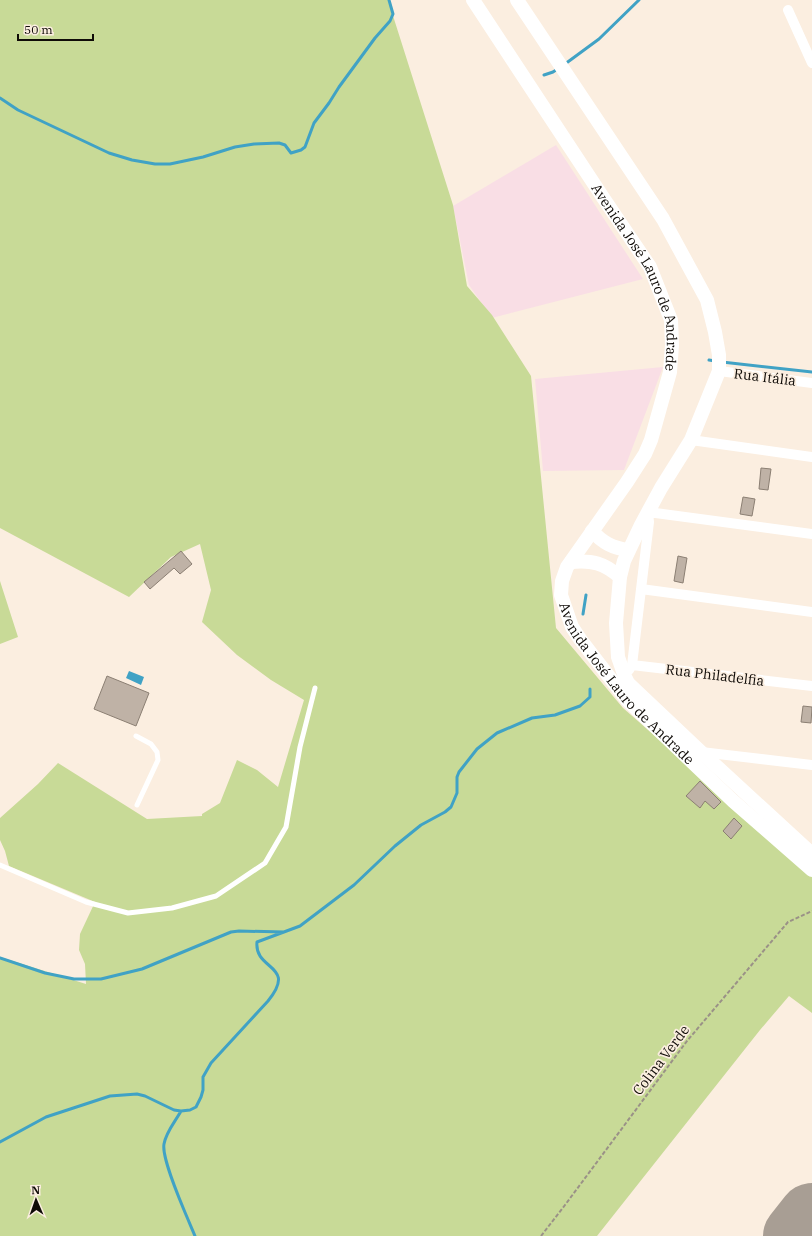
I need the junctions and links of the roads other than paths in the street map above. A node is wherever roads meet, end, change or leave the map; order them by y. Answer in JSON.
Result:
{"nodes":[{"id":1,"x":473,"y":0,"type":"edge"},
{"id":2,"x":517,"y":0,"type":"edge"},
{"id":3,"x":788,"y":10,"type":"dead end"},
{"id":4,"x":812,"y":64,"type":"edge"},
{"id":5,"x":719,"y":364,"type":"junction"},
{"id":6,"x":812,"y":383,"type":"edge"},
{"id":7,"x":691,"y":440,"type":"junction"},
{"id":8,"x":812,"y":457,"type":"edge"},
{"id":9,"x":648,"y":512,"type":"junction"},
{"id":10,"x":592,"y":531,"type":"junction"},
{"id":11,"x":812,"y":534,"type":"edge"},
{"id":12,"x":628,"y":550,"type":"junction"},
{"id":13,"x":571,"y":562,"type":"junction"},
{"id":14,"x":620,"y":577,"type":"junction"},
{"id":15,"x":641,"y":589,"type":"junction"},
{"id":16,"x":812,"y":612,"type":"edge"},
{"id":17,"x":632,"y":665,"type":"junction"},
{"id":18,"x":625,"y":677,"type":"junction"},
{"id":19,"x":812,"y":686,"type":"edge"},
{"id":20,"x":315,"y":688,"type":"dead end"},
{"id":21,"x":136,"y":736,"type":"dead end"},
{"id":22,"x":700,"y":752,"type":"junction"},
{"id":23,"x":812,"y":765,"type":"edge"},
{"id":24,"x":138,"y":805,"type":"dead end"},
{"id":25,"x":797,"y":842,"type":"junction"},
{"id":26,"x":812,"y":843,"type":"edge"},
{"id":27,"x":812,"y":854,"type":"edge"},
{"id":28,"x":0,"y":865,"type":"edge"},
{"id":29,"x":812,"y":870,"type":"edge"}],
"edges":[{"from":1,"to":10,"type":"street","name":"Avenida José Lauro de Andrade"},
{"from":2,"to":5,"type":"street"},
{"from":3,"to":4,"type":"street"},
{"from":5,"to":6,"type":"street","name":"Rua Itália"},
{"from":5,"to":7,"type":"street","name":"Avenida José Lauro de Andrade"},
{"from":7,"to":8,"type":"street"},
{"from":7,"to":9,"type":"street","name":"Avenida José Lauro de Andrade"},
{"from":9,"to":11,"type":"street"},
{"from":9,"to":12,"type":"street","name":"Avenida José Lauro de Andrade"},
{"from":9,"to":15,"type":"street"},
{"from":10,"to":12,"type":"street"},
{"from":10,"to":13,"type":"street","name":"Avenida José Lauro de Andrade"},
{"from":12,"to":14,"type":"street","name":"Avenida José Lauro de Andrade"},
{"from":13,"to":14,"type":"street"},
{"from":13,"to":29,"type":"street","name":"Avenida José Lauro de Andrade"},
{"from":14,"to":18,"type":"street","name":"Avenida José Lauro de Andrade"},
{"from":15,"to":16,"type":"street"},
{"from":15,"to":17,"type":"street"},
{"from":17,"to":18,"type":"street"},
{"from":17,"to":19,"type":"street","name":"Rua Philadelfia"},
{"from":18,"to":22,"type":"street","name":"Avenida José Lauro de Andrade"},
{"from":20,"to":28,"type":"lane"},
{"from":21,"to":24,"type":"lane"},
{"from":22,"to":23,"type":"street"},
{"from":22,"to":25,"type":"street","name":"Avenida José Lauro de Andrade"},
{"from":25,"to":26,"type":"street"},
{"from":25,"to":27,"type":"street","name":"Avenida José Lauro de Andrade"}]}
